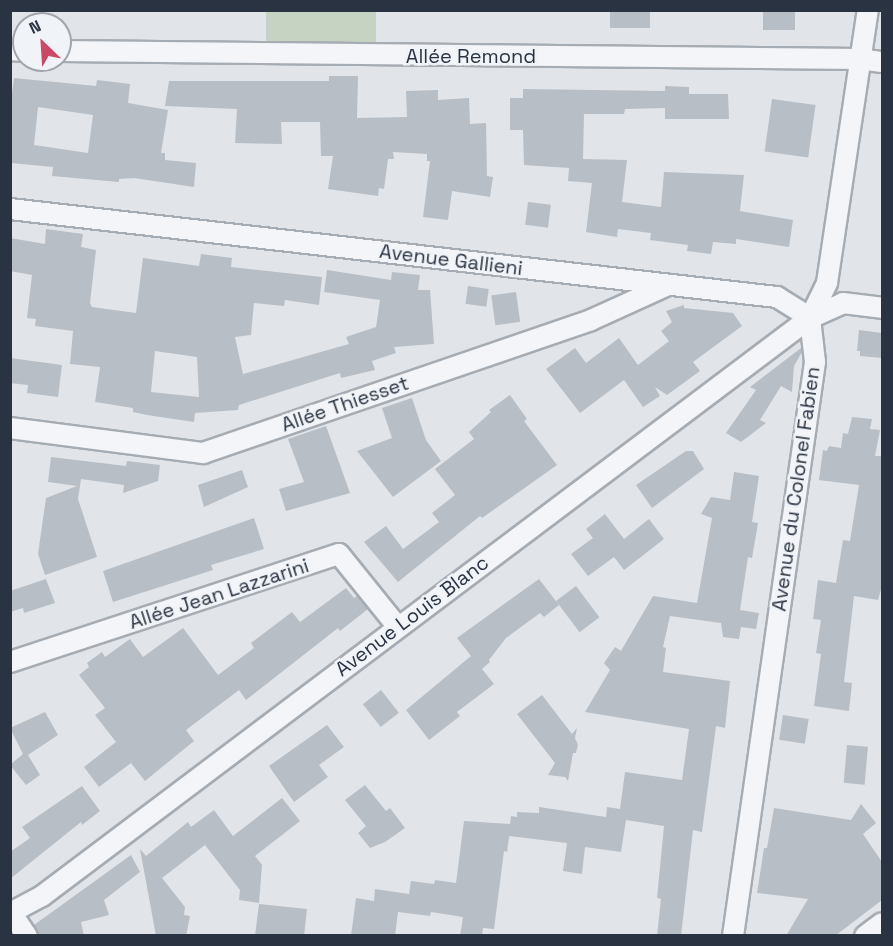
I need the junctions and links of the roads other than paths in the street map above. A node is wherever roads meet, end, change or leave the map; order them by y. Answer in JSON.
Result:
{"nodes":[{"id":1,"x":868,"y":10,"type":"edge"},
{"id":2,"x":72,"y":51,"type":"edge"},
{"id":3,"x":860,"y":59,"type":"junction"},
{"id":4,"x":882,"y":62,"type":"edge"},
{"id":5,"x":10,"y":209,"type":"edge"},
{"id":6,"x":668,"y":285,"type":"junction"},
{"id":7,"x":882,"y":308,"type":"edge"},
{"id":8,"x":810,"y":318,"type":"junction"},
{"id":9,"x":10,"y":428,"type":"edge"},
{"id":10,"x":398,"y":627,"type":"junction"},
{"id":11,"x":10,"y":662,"type":"edge"},
{"id":12,"x":11,"y":911,"type":"edge"},
{"id":13,"x":882,"y":923,"type":"edge"},
{"id":14,"x":27,"y":936,"type":"edge"},
{"id":15,"x":732,"y":936,"type":"edge"},
{"id":16,"x":865,"y":936,"type":"edge"}],
"edges":[{"from":1,"to":3,"type":"street"},
{"from":2,"to":3,"type":"street","name":"Allée Remond"},
{"from":3,"to":4,"type":"street","name":"Allée Remond"},
{"from":3,"to":8,"type":"street"},
{"from":5,"to":6,"type":"street","name":"Avenue Gallieni"},
{"from":6,"to":8,"type":"street","name":"Avenue Gallieni"},
{"from":6,"to":9,"type":"street","name":"Allée Thiesset"},
{"from":7,"to":8,"type":"street"},
{"from":8,"to":10,"type":"street","name":"Avenue Louis Blanc"},
{"from":8,"to":15,"type":"street","name":"Avenue du Colonel Fabien"},
{"from":10,"to":11,"type":"street","name":"Allée Jean Lazzarini"},
{"from":10,"to":12,"type":"street","name":"Avenue Louis Blanc"},
{"from":12,"to":14,"type":"street"},
{"from":13,"to":16,"type":"street"}]}
